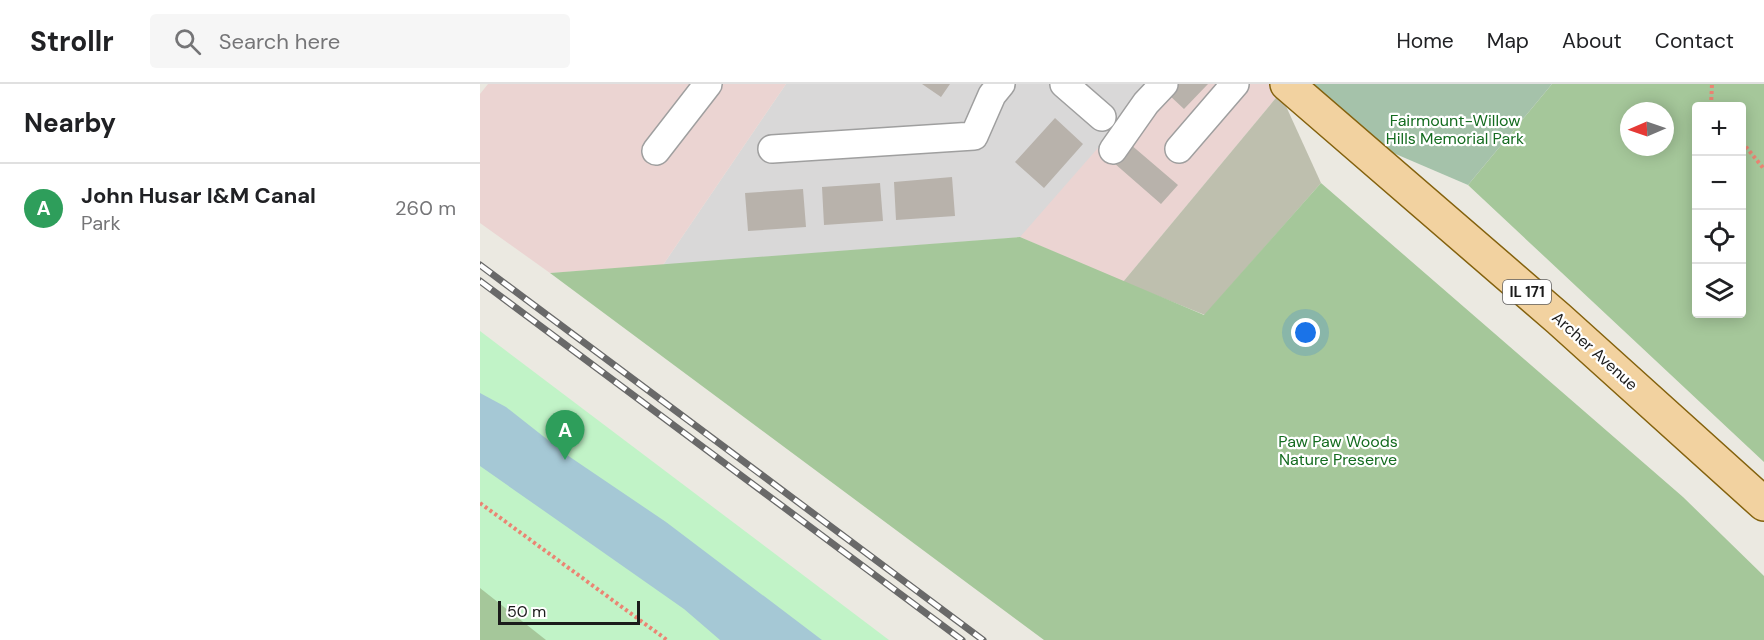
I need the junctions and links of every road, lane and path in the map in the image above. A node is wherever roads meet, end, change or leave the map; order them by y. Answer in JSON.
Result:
{"nodes":[{"id":1,"x":708,"y":84,"type":"edge"},
{"id":2,"x":1001,"y":84,"type":"edge"},
{"id":3,"x":1064,"y":84,"type":"edge"},
{"id":4,"x":1164,"y":84,"type":"edge"},
{"id":5,"x":1235,"y":84,"type":"edge"},
{"id":6,"x":1287,"y":84,"type":"edge"},
{"id":7,"x":1712,"y":84,"type":"edge"},
{"id":8,"x":1711,"y":102,"type":"edge"},
{"id":9,"x":1102,"y":117,"type":"dead end"},
{"id":10,"x":1746,"y":147,"type":"edge"},
{"id":11,"x":1179,"y":149,"type":"dead end"},
{"id":12,"x":772,"y":150,"type":"dead end"},
{"id":13,"x":1113,"y":150,"type":"dead end"},
{"id":14,"x":656,"y":151,"type":"dead end"},
{"id":15,"x":1764,"y":169,"type":"edge"},
{"id":16,"x":480,"y":503,"type":"edge"},
{"id":17,"x":1764,"y":504,"type":"edge"},
{"id":18,"x":667,"y":640,"type":"edge"}],
"edges":[{"from":1,"to":14,"type":"street"},
{"from":2,"to":12,"type":"street"},
{"from":3,"to":9,"type":"street"},
{"from":4,"to":13,"type":"street"},
{"from":5,"to":11,"type":"street"},
{"from":6,"to":17,"type":"main road","name":"Archer Avenue","number":"IL 171"},
{"from":7,"to":8,"type":"path"},
{"from":10,"to":15,"type":"path"},
{"from":16,"to":18,"type":"path"}]}
